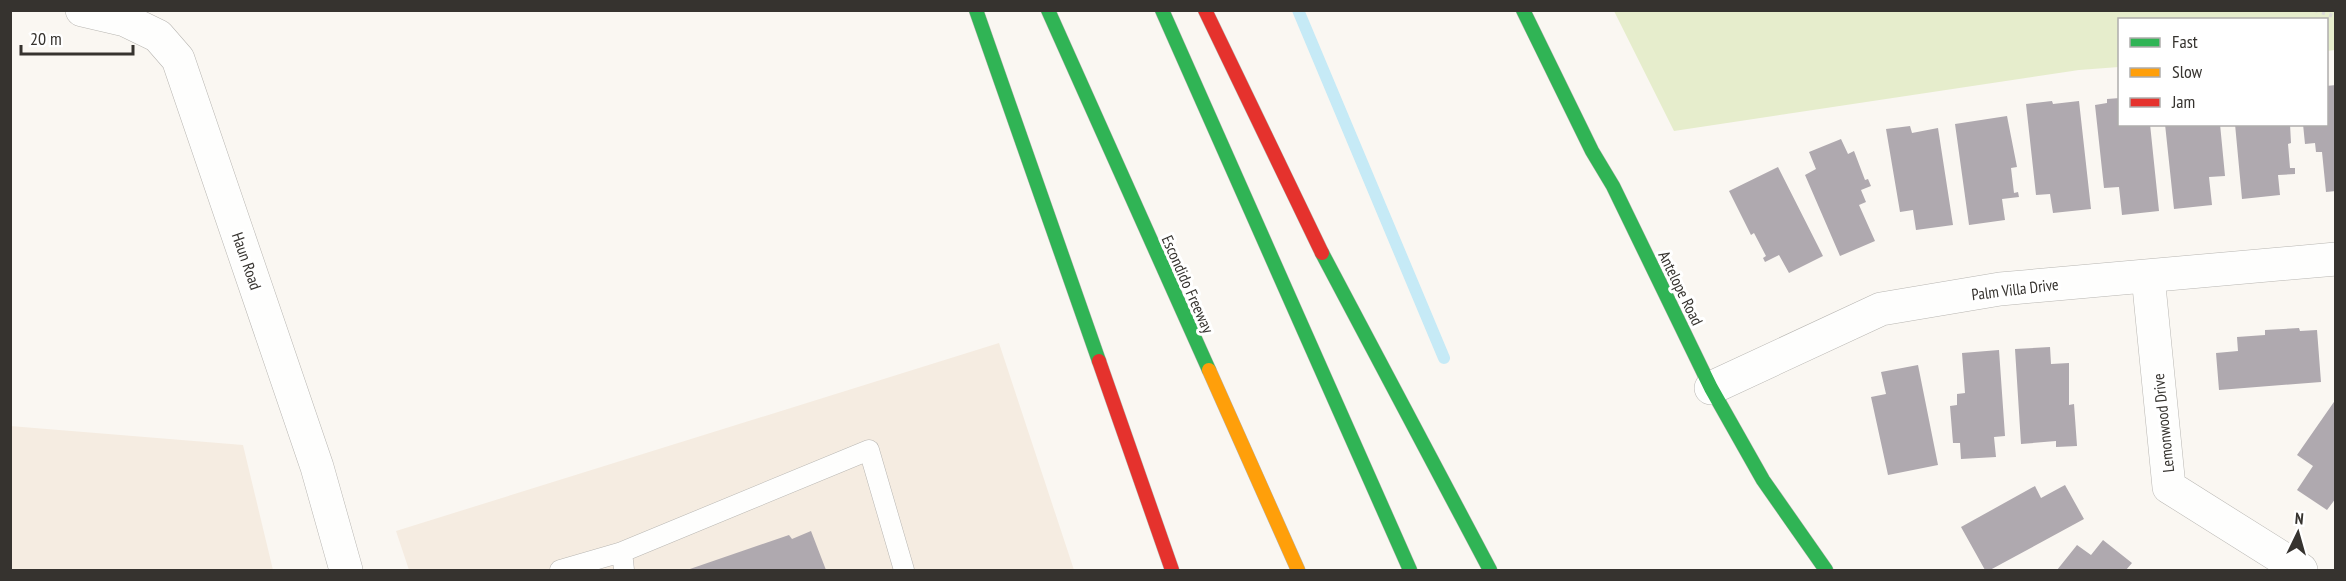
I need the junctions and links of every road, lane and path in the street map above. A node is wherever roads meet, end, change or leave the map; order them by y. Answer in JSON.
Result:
{"nodes":[{"id":1,"x":976,"y":10,"type":"edge"},
{"id":2,"x":1048,"y":10,"type":"edge"},
{"id":3,"x":1162,"y":10,"type":"edge"},
{"id":4,"x":1204,"y":10,"type":"edge"},
{"id":5,"x":1523,"y":10,"type":"edge"},
{"id":6,"x":2315,"y":10,"type":"edge"},
{"id":7,"x":83,"y":11,"type":"edge"},
{"id":8,"x":2336,"y":16,"type":"edge"},
{"id":9,"x":2336,"y":259,"type":"edge"},
{"id":10,"x":2148,"y":276,"type":"junction"},
{"id":11,"x":1711,"y":388,"type":"junction"},
{"id":12,"x":623,"y":561,"type":"edge"},
{"id":13,"x":346,"y":570,"type":"edge"},
{"id":14,"x":560,"y":570,"type":"edge"},
{"id":15,"x":904,"y":570,"type":"edge"},
{"id":16,"x":1172,"y":570,"type":"edge"},
{"id":17,"x":1298,"y":570,"type":"edge"},
{"id":18,"x":1410,"y":570,"type":"edge"},
{"id":19,"x":1490,"y":570,"type":"edge"},
{"id":20,"x":1826,"y":570,"type":"edge"},
{"id":21,"x":2301,"y":570,"type":"edge"}],
"edges":[{"from":1,"to":16,"type":"main road"},
{"from":2,"to":17,"type":"main road","name":"Escondido Freeway"},
{"from":3,"to":18,"type":"main road"},
{"from":4,"to":19,"type":"main road"},
{"from":5,"to":11,"type":"main road","name":"Antelope Road"},
{"from":6,"to":8,"type":"path"},
{"from":7,"to":13,"type":"street","name":"Haun Road"},
{"from":9,"to":10,"type":"street","name":"Palm Villa Drive"},
{"from":10,"to":11,"type":"street","name":"Palm Villa Drive"},
{"from":10,"to":21,"type":"street","name":"Lemonwood Drive"},
{"from":11,"to":20,"type":"main road","name":"Antelope Road"},
{"from":12,"to":14,"type":"lane"},
{"from":12,"to":15,"type":"lane"}]}
